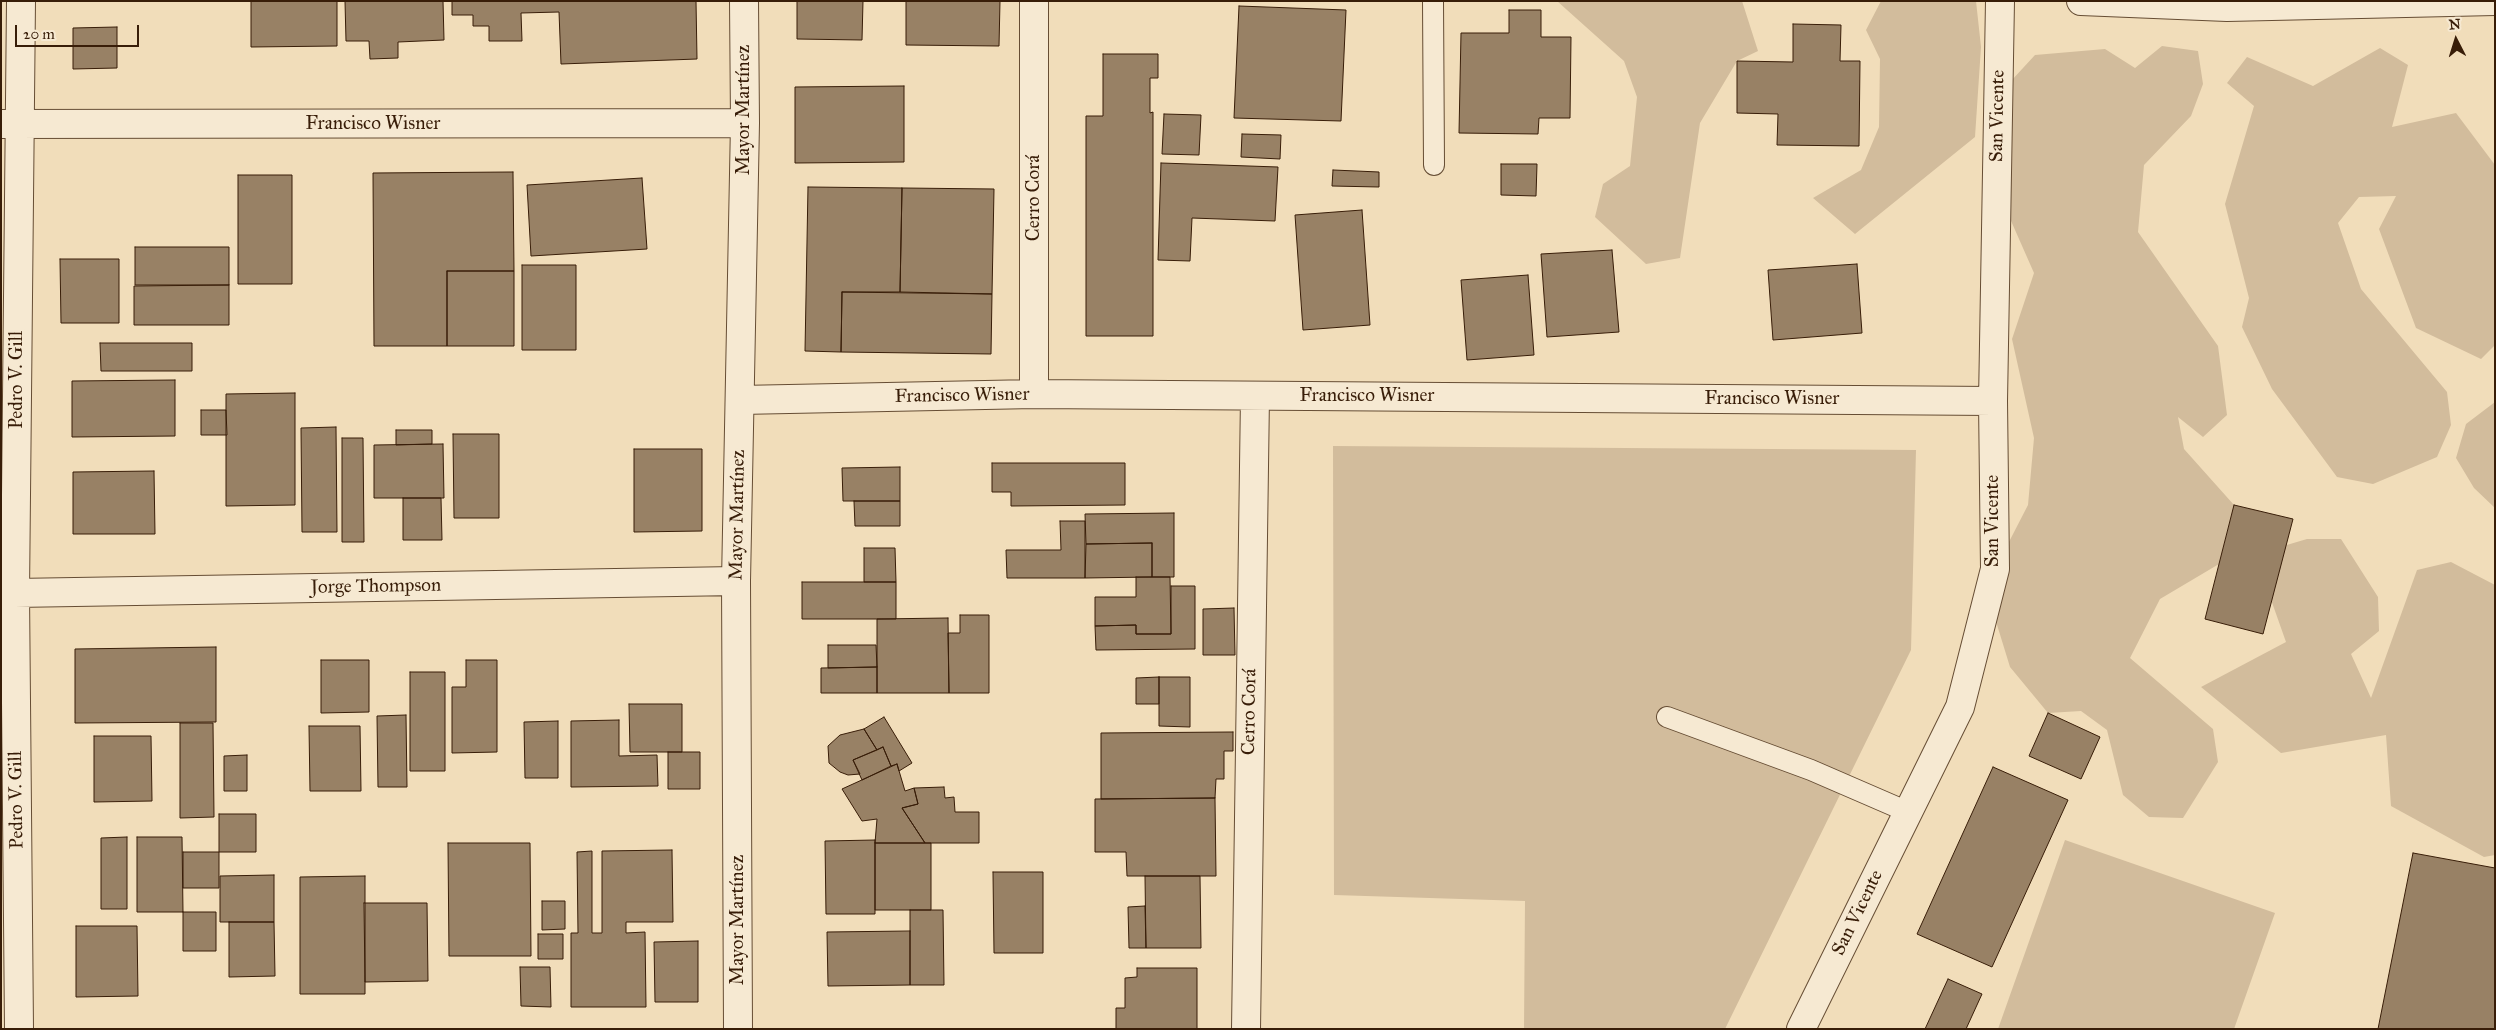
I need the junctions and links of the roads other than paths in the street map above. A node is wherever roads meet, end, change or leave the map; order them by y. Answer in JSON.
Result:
{"nodes":[{"id":1,"x":21,"y":1,"type":"edge"},
{"id":2,"x":744,"y":1,"type":"edge"},
{"id":3,"x":1034,"y":1,"type":"edge"},
{"id":4,"x":1433,"y":1,"type":"edge"},
{"id":5,"x":2000,"y":1,"type":"edge"},
{"id":6,"x":2081,"y":1,"type":"edge"},
{"id":7,"x":2495,"y":2,"type":"edge"},
{"id":8,"x":10,"y":124,"type":"edge"},
{"id":9,"x":745,"y":124,"type":"junction"},
{"id":10,"x":1434,"y":165,"type":"dead end"},
{"id":11,"x":1034,"y":394,"type":"junction"},
{"id":12,"x":1255,"y":396,"type":"junction"},
{"id":13,"x":740,"y":400,"type":"junction"},
{"id":14,"x":1993,"y":400,"type":"junction"},
{"id":15,"x":736,"y":581,"type":"junction"},
{"id":16,"x":16,"y":593,"type":"junction"},
{"id":17,"x":1667,"y":717,"type":"dead end"},
{"id":18,"x":1908,"y":812,"type":"junction"},
{"id":19,"x":20,"y":1029,"type":"edge"},
{"id":20,"x":738,"y":1029,"type":"edge"},
{"id":21,"x":1246,"y":1029,"type":"edge"},
{"id":22,"x":1801,"y":1029,"type":"edge"}],
"edges":[{"from":1,"to":8,"type":"street","name":"Pedro V. Gill"},
{"from":2,"to":9,"type":"street","name":"Mayor Martínez"},
{"from":3,"to":11,"type":"street","name":"Cerro Corá"},
{"from":4,"to":10,"type":"lane"},
{"from":5,"to":14,"type":"street","name":"San Vicente"},
{"from":6,"to":7,"type":"street"},
{"from":8,"to":9,"type":"street","name":"Francisco Wisner"},
{"from":8,"to":16,"type":"street","name":"Pedro V. Gill"},
{"from":9,"to":13,"type":"street","name":"Mayor Martínez"},
{"from":11,"to":12,"type":"street","name":"Francisco Wisner"},
{"from":11,"to":13,"type":"street","name":"Francisco Wisner"},
{"from":12,"to":14,"type":"street","name":"Francisco Wisner"},
{"from":12,"to":21,"type":"street","name":"Cerro Corá"},
{"from":13,"to":15,"type":"street","name":"Mayor Martínez"},
{"from":14,"to":18,"type":"street","name":"San Vicente"},
{"from":15,"to":16,"type":"street","name":"Jorge Thompson"},
{"from":15,"to":20,"type":"street","name":"Mayor Martínez"},
{"from":16,"to":19,"type":"street","name":"Pedro V. Gill"},
{"from":17,"to":18,"type":"lane"},
{"from":18,"to":22,"type":"street","name":"San Vicente"}]}
